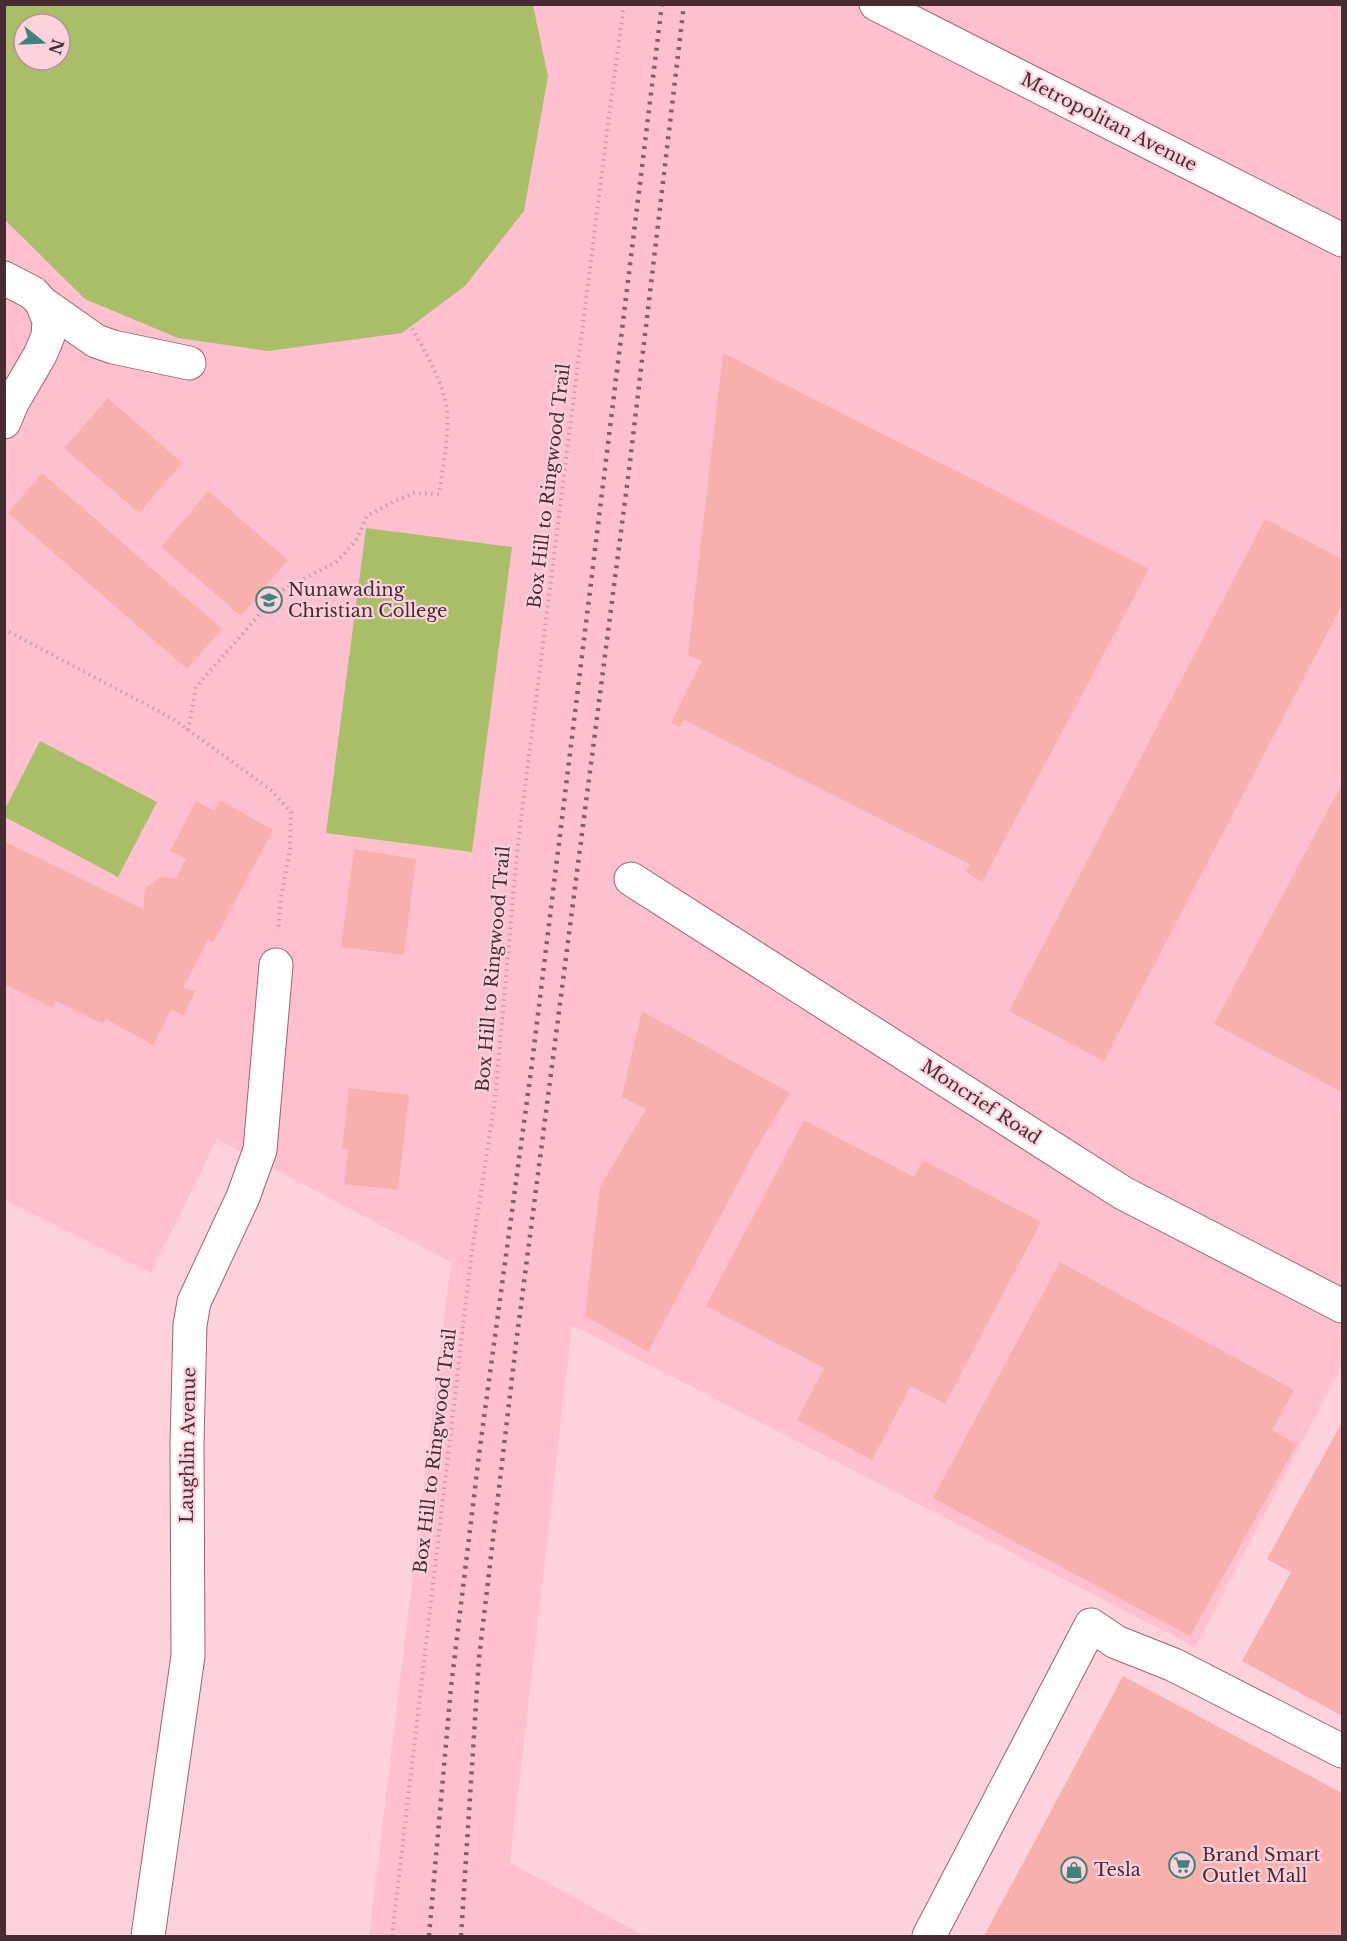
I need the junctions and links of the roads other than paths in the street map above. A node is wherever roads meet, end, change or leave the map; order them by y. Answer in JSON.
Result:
{"nodes":[{"id":1,"x":876,"y":4,"type":"edge"},
{"id":2,"x":1342,"y":240,"type":"edge"},
{"id":3,"x":4,"y":278,"type":"edge"},
{"id":4,"x":42,"y":303,"type":"junction"},
{"id":5,"x":189,"y":363,"type":"dead end"},
{"id":6,"x":4,"y":422,"type":"edge"},
{"id":7,"x":631,"y":879,"type":"dead end"},
{"id":8,"x":276,"y":965,"type":"road end"},
{"id":9,"x":1342,"y":1306,"type":"edge"},
{"id":10,"x":1342,"y":1751,"type":"edge"},
{"id":11,"x":148,"y":1936,"type":"edge"},
{"id":12,"x":929,"y":1936,"type":"edge"}],
"edges":[{"from":1,"to":2,"type":"street","name":"Metropolitan Avenue"},
{"from":3,"to":4,"type":"street"},
{"from":4,"to":5,"type":"street"},
{"from":4,"to":6,"type":"street"},
{"from":7,"to":9,"type":"street","name":"Moncrief Road"},
{"from":8,"to":11,"type":"street","name":"Laughlin Avenue"},
{"from":10,"to":12,"type":"street"}]}
